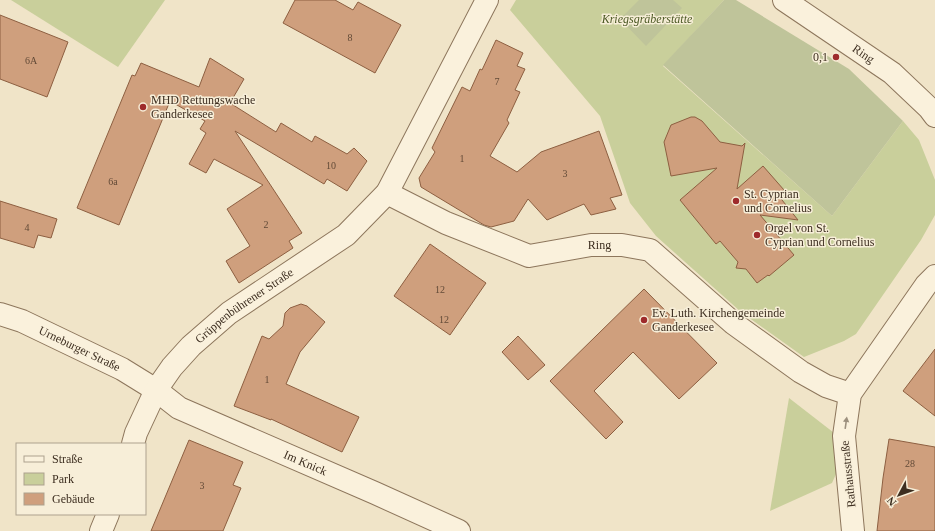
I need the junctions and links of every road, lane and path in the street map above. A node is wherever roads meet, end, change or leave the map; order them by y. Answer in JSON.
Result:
{"nodes":[{"id":1,"x":487,"y":0,"type":"edge"},
{"id":2,"x":784,"y":0,"type":"edge"},
{"id":3,"x":935,"y":116,"type":"edge"},
{"id":4,"x":387,"y":193,"type":"junction"},
{"id":5,"x":935,"y":276,"type":"edge"},
{"id":6,"x":0,"y":314,"type":"edge"},
{"id":7,"x":156,"y":390,"type":"junction"},
{"id":8,"x":850,"y":394,"type":"junction"},
{"id":9,"x":133,"y":443,"type":"edge"},
{"id":10,"x":108,"y":515,"type":"edge"},
{"id":11,"x":101,"y":531,"type":"edge"},
{"id":12,"x":459,"y":531,"type":"edge"},
{"id":13,"x":853,"y":531,"type":"edge"}],
"edges":[{"from":1,"to":4,"type":"street"},
{"from":2,"to":3,"type":"street","name":"Ring"},
{"from":4,"to":7,"type":"street","name":"Grüppenbührener Straße"},
{"from":4,"to":8,"type":"street","name":"Ring"},
{"from":5,"to":8,"type":"street"},
{"from":6,"to":7,"type":"street","name":"Urneburger Straße"},
{"from":7,"to":9,"type":"street","name":"Grüppenbührener Straße"},
{"from":7,"to":12,"type":"street","name":"Im Knick"},
{"from":13,"to":8,"type":"street","name":"Rathausstraße","one_way":true},
{"from":10,"to":11,"type":"street"}]}
